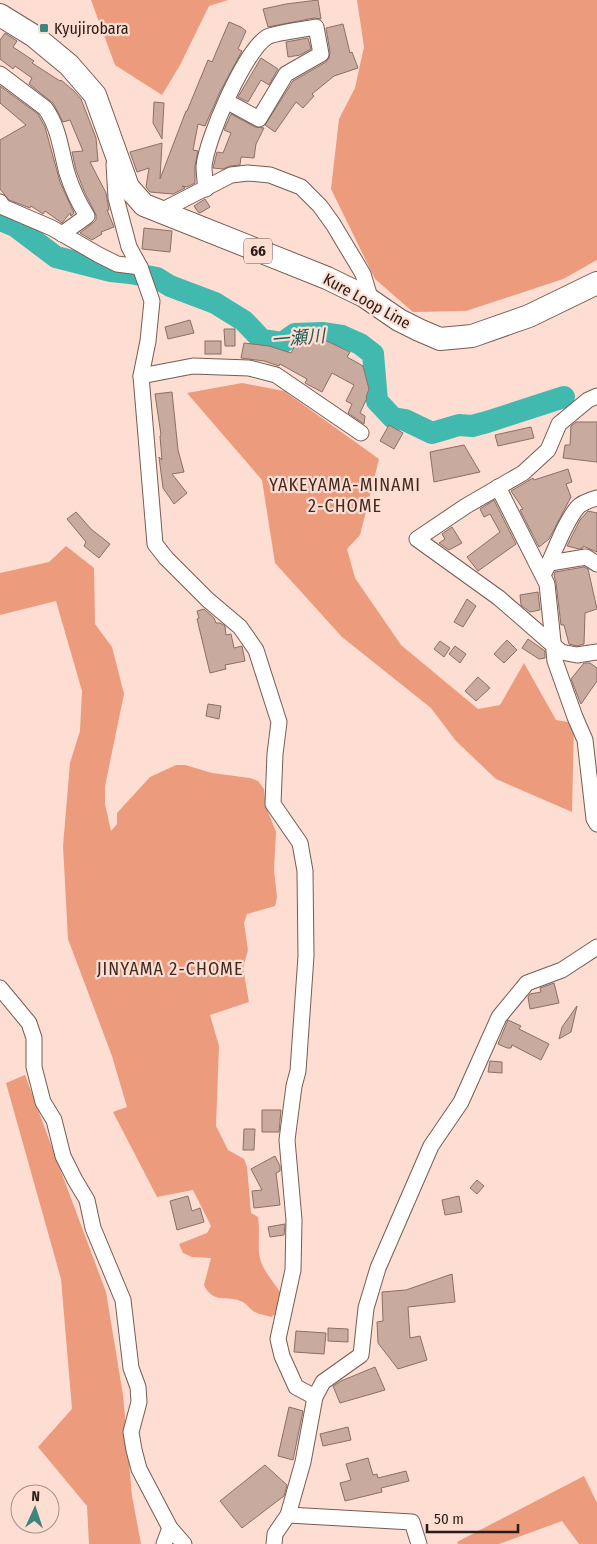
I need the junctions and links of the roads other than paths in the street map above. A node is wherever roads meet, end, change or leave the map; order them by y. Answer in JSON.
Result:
{"nodes":[{"id":1,"x":2,"y":19,"type":"edge"},
{"id":2,"x":0,"y":74,"type":"edge"},
{"id":3,"x":226,"y":100,"type":"junction"},
{"id":4,"x":113,"y":149,"type":"junction"},
{"id":5,"x":206,"y":189,"type":"junction"},
{"id":6,"x":0,"y":202,"type":"edge"},
{"id":7,"x":159,"y":212,"type":"junction"},
{"id":8,"x":62,"y":234,"type":"junction"},
{"id":9,"x":140,"y":267,"type":"junction"},
{"id":10,"x":597,"y":283,"type":"edge"},
{"id":11,"x":370,"y":301,"type":"junction"},
{"id":12,"x":141,"y":376,"type":"junction"},
{"id":13,"x":597,"y":396,"type":"edge"},
{"id":14,"x":361,"y":433,"type":"dead end"},
{"id":15,"x":498,"y":487,"type":"junction"},
{"id":16,"x":597,"y":498,"type":"edge"},
{"id":17,"x":597,"y":564,"type":"edge"},
{"id":18,"x":546,"y":569,"type":"junction"},
{"id":19,"x":552,"y":644,"type":"junction"},
{"id":20,"x":597,"y":652,"type":"edge"},
{"id":21,"x":597,"y":824,"type":"edge"},
{"id":22,"x":597,"y":947,"type":"edge"},
{"id":23,"x":0,"y":988,"type":"edge"},
{"id":24,"x":315,"y":1397,"type":"junction"},
{"id":25,"x":288,"y":1515,"type":"junction"},
{"id":26,"x":170,"y":1528,"type":"junction"},
{"id":27,"x":164,"y":1544,"type":"edge"},
{"id":28,"x":184,"y":1544,"type":"edge"},
{"id":29,"x":274,"y":1544,"type":"edge"},
{"id":30,"x":419,"y":1544,"type":"edge"}],
"edges":[{"from":1,"to":4,"type":"main road","name":"Kure Loop Line","number":"66"},
{"from":2,"to":8,"type":"street"},
{"from":3,"to":3,"type":"street"},
{"from":3,"to":5,"type":"street"},
{"from":4,"to":7,"type":"main road","name":"Kure Loop Line","number":"66"},
{"from":4,"to":9,"type":"street"},
{"from":5,"to":7,"type":"street"},
{"from":5,"to":11,"type":"street"},
{"from":6,"to":8,"type":"street"},
{"from":7,"to":11,"type":"main road","name":"Kure Loop Line","number":"66"},
{"from":8,"to":9,"type":"street"},
{"from":9,"to":12,"type":"street"},
{"from":10,"to":11,"type":"main road","name":"Kure Loop Line","number":"66"},
{"from":12,"to":14,"type":"street"},
{"from":12,"to":24,"type":"street"},
{"from":13,"to":15,"type":"street"},
{"from":15,"to":18,"type":"street"},
{"from":15,"to":19,"type":"street"},
{"from":16,"to":18,"type":"street"},
{"from":17,"to":18,"type":"street"},
{"from":18,"to":19,"type":"street"},
{"from":19,"to":20,"type":"street"},
{"from":19,"to":21,"type":"street"},
{"from":22,"to":24,"type":"street"},
{"from":23,"to":26,"type":"street"},
{"from":24,"to":25,"type":"street"},
{"from":25,"to":29,"type":"street"},
{"from":25,"to":30,"type":"street"},
{"from":26,"to":27,"type":"street"},
{"from":26,"to":28,"type":"street"}]}
